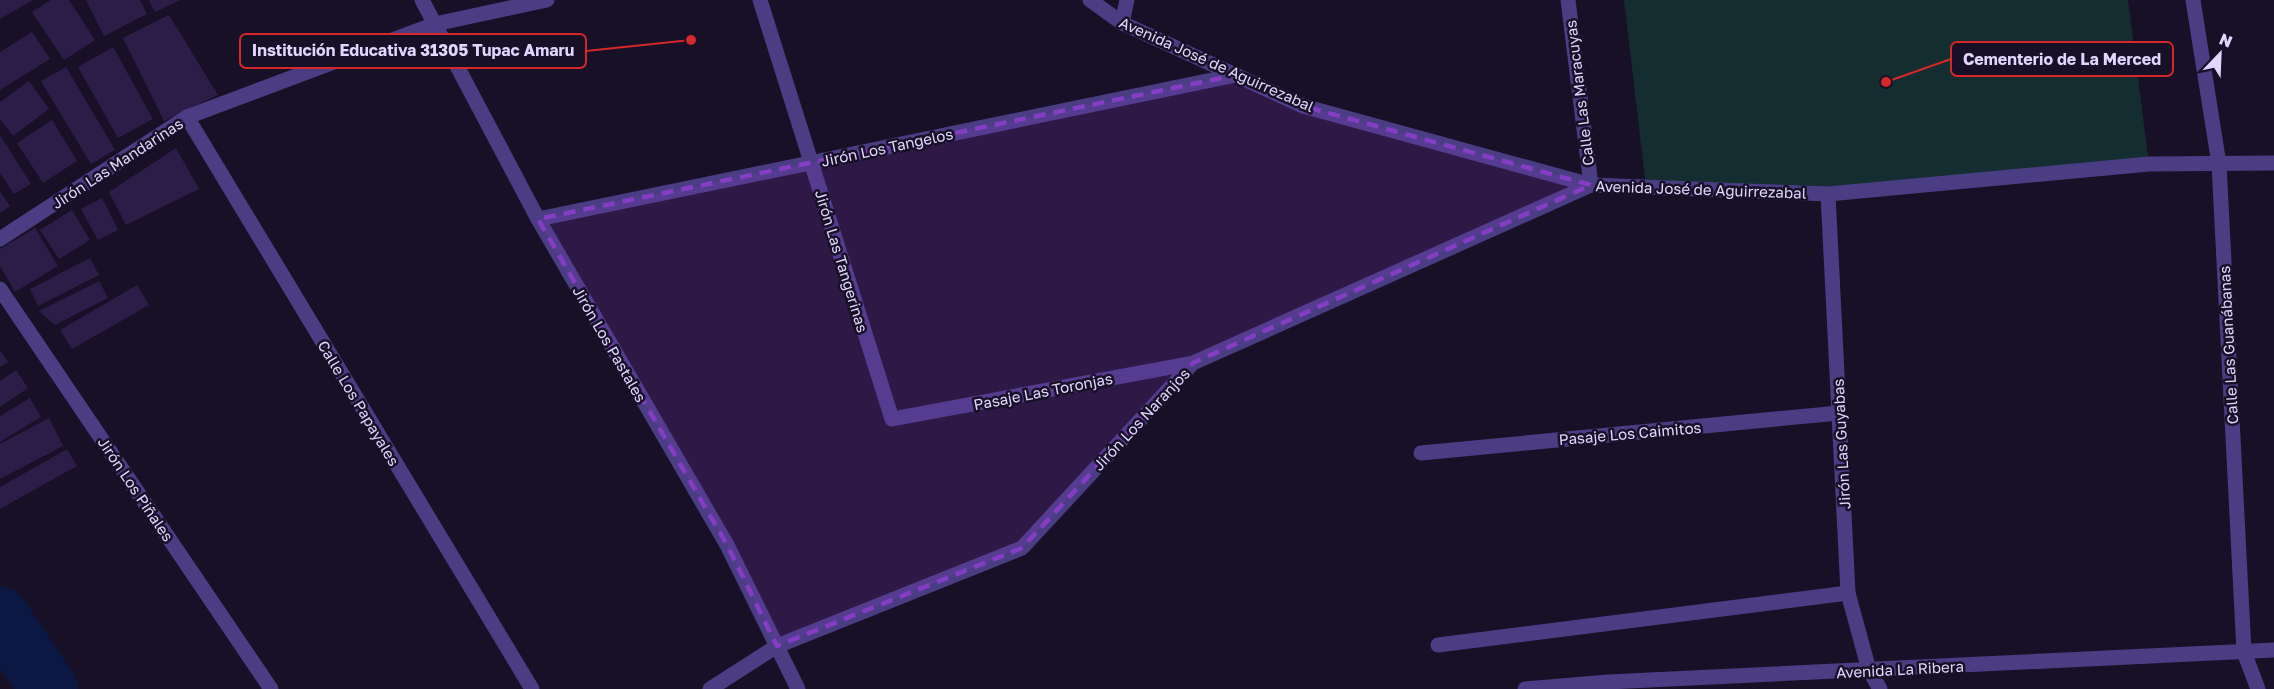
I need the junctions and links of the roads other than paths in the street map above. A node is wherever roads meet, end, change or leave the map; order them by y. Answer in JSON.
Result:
{"nodes":[{"id":1,"x":422,"y":0,"type":"edge"},
{"id":2,"x":547,"y":0,"type":"edge"},
{"id":3,"x":760,"y":0,"type":"edge"},
{"id":4,"x":1090,"y":0,"type":"edge"},
{"id":5,"x":1126,"y":0,"type":"edge"},
{"id":6,"x":1568,"y":0,"type":"edge"},
{"id":7,"x":2193,"y":0,"type":"edge"},
{"id":8,"x":1122,"y":23,"type":"junction"},
{"id":9,"x":435,"y":24,"type":"junction"},
{"id":10,"x":1236,"y":75,"type":"junction"},
{"id":11,"x":187,"y":117,"type":"junction"},
{"id":12,"x":811,"y":163,"type":"junction"},
{"id":13,"x":2219,"y":164,"type":"junction"},
{"id":14,"x":2274,"y":164,"type":"edge"},
{"id":15,"x":1591,"y":185,"type":"junction"},
{"id":16,"x":1828,"y":194,"type":"junction"},
{"id":17,"x":538,"y":219,"type":"junction"},
{"id":18,"x":0,"y":239,"type":"edge"},
{"id":19,"x":0,"y":289,"type":"edge"},
{"id":20,"x":1194,"y":363,"type":"junction"},
{"id":21,"x":1839,"y":413,"type":"junction"},
{"id":22,"x":892,"y":419,"type":"joint"},
{"id":23,"x":1421,"y":453,"type":"dead end"},
{"id":24,"x":1848,"y":593,"type":"junction"},
{"id":25,"x":1438,"y":645,"type":"dead end"},
{"id":26,"x":777,"y":646,"type":"junction"},
{"id":27,"x":2274,"y":650,"type":"edge"},
{"id":28,"x":2244,"y":652,"type":"junction"},
{"id":29,"x":1869,"y":670,"type":"junction"},
{"id":30,"x":1610,"y":686,"type":"edge"},
{"id":31,"x":272,"y":689,"type":"edge"},
{"id":32,"x":532,"y":689,"type":"edge"},
{"id":33,"x":710,"y":689,"type":"edge"},
{"id":34,"x":798,"y":689,"type":"edge"},
{"id":35,"x":1525,"y":689,"type":"edge"},
{"id":36,"x":1880,"y":689,"type":"edge"},
{"id":37,"x":2258,"y":689,"type":"edge"}],
"edges":[{"from":1,"to":9,"type":"street","name":"Jirón Los Pastales"},
{"from":2,"to":9,"type":"street","name":"Jirón Las Mandarinas"},
{"from":3,"to":12,"type":"street","name":"Jirón Las Tangerinas"},
{"from":4,"to":8,"type":"street","name":"Avenida José de Aguirrezabal"},
{"from":5,"to":8,"type":"street"},
{"from":6,"to":15,"type":"street","name":"Calle Las Maracuyas"},
{"from":7,"to":13,"type":"street","name":"Calle Las Guanábanas"},
{"from":8,"to":10,"type":"street","name":"Avenida José de Aguirrezabal"},
{"from":9,"to":11,"type":"street","name":"Jirón Las Mandarinas"},
{"from":9,"to":17,"type":"street","name":"Jirón Los Pastales"},
{"from":10,"to":12,"type":"street","name":"Jirón Los Tangelos"},
{"from":10,"to":15,"type":"street","name":"Avenida José de Aguirrezabal"},
{"from":11,"to":18,"type":"street","name":"Jirón Las Mandarinas"},
{"from":11,"to":32,"type":"street","name":"Calle Los Papayales"},
{"from":12,"to":17,"type":"street","name":"Jirón Los Tangelos"},
{"from":12,"to":22,"type":"street","name":"Jirón Las Tangerinas"},
{"from":13,"to":14,"type":"street","name":"Avenida José de Aguirrezabal"},
{"from":13,"to":16,"type":"street","name":"Avenida José de Aguirrezabal"},
{"from":13,"to":28,"type":"street","name":"Calle Las Guanábanas"},
{"from":15,"to":16,"type":"street","name":"Avenida José de Aguirrezabal"},
{"from":15,"to":20,"type":"street","name":"Jirón Los Naranjos"},
{"from":16,"to":21,"type":"street","name":"Jirón Las Guyabas"},
{"from":17,"to":26,"type":"street","name":"Jirón Los Pastales"},
{"from":19,"to":31,"type":"street","name":"Jirón Los Piñales"},
{"from":20,"to":22,"type":"street","name":"Pasaje Las Toronjas"},
{"from":20,"to":26,"type":"street","name":"Jirón Los Naranjos"},
{"from":21,"to":23,"type":"street","name":"Pasaje Los Caimitos"},
{"from":21,"to":24,"type":"street","name":"Jirón Las Guyabas"},
{"from":24,"to":25,"type":"street"},
{"from":24,"to":29,"type":"street","name":"Jirón Las Guyabas"},
{"from":26,"to":33,"type":"street","name":"Jirón Los Naranjos"},
{"from":26,"to":34,"type":"street","name":"Jirón Los Pastales"},
{"from":27,"to":28,"type":"street","name":"Avenida La Ribera"},
{"from":28,"to":29,"type":"street","name":"Avenida La Ribera"},
{"from":28,"to":37,"type":"street","name":"Calle Las Guanábanas"},
{"from":29,"to":30,"type":"street","name":"Avenida La Ribera"},
{"from":29,"to":36,"type":"street","name":"Jirón Las Guyabas"},
{"from":30,"to":35,"type":"street","name":"Avenida La Ribera"}]}
